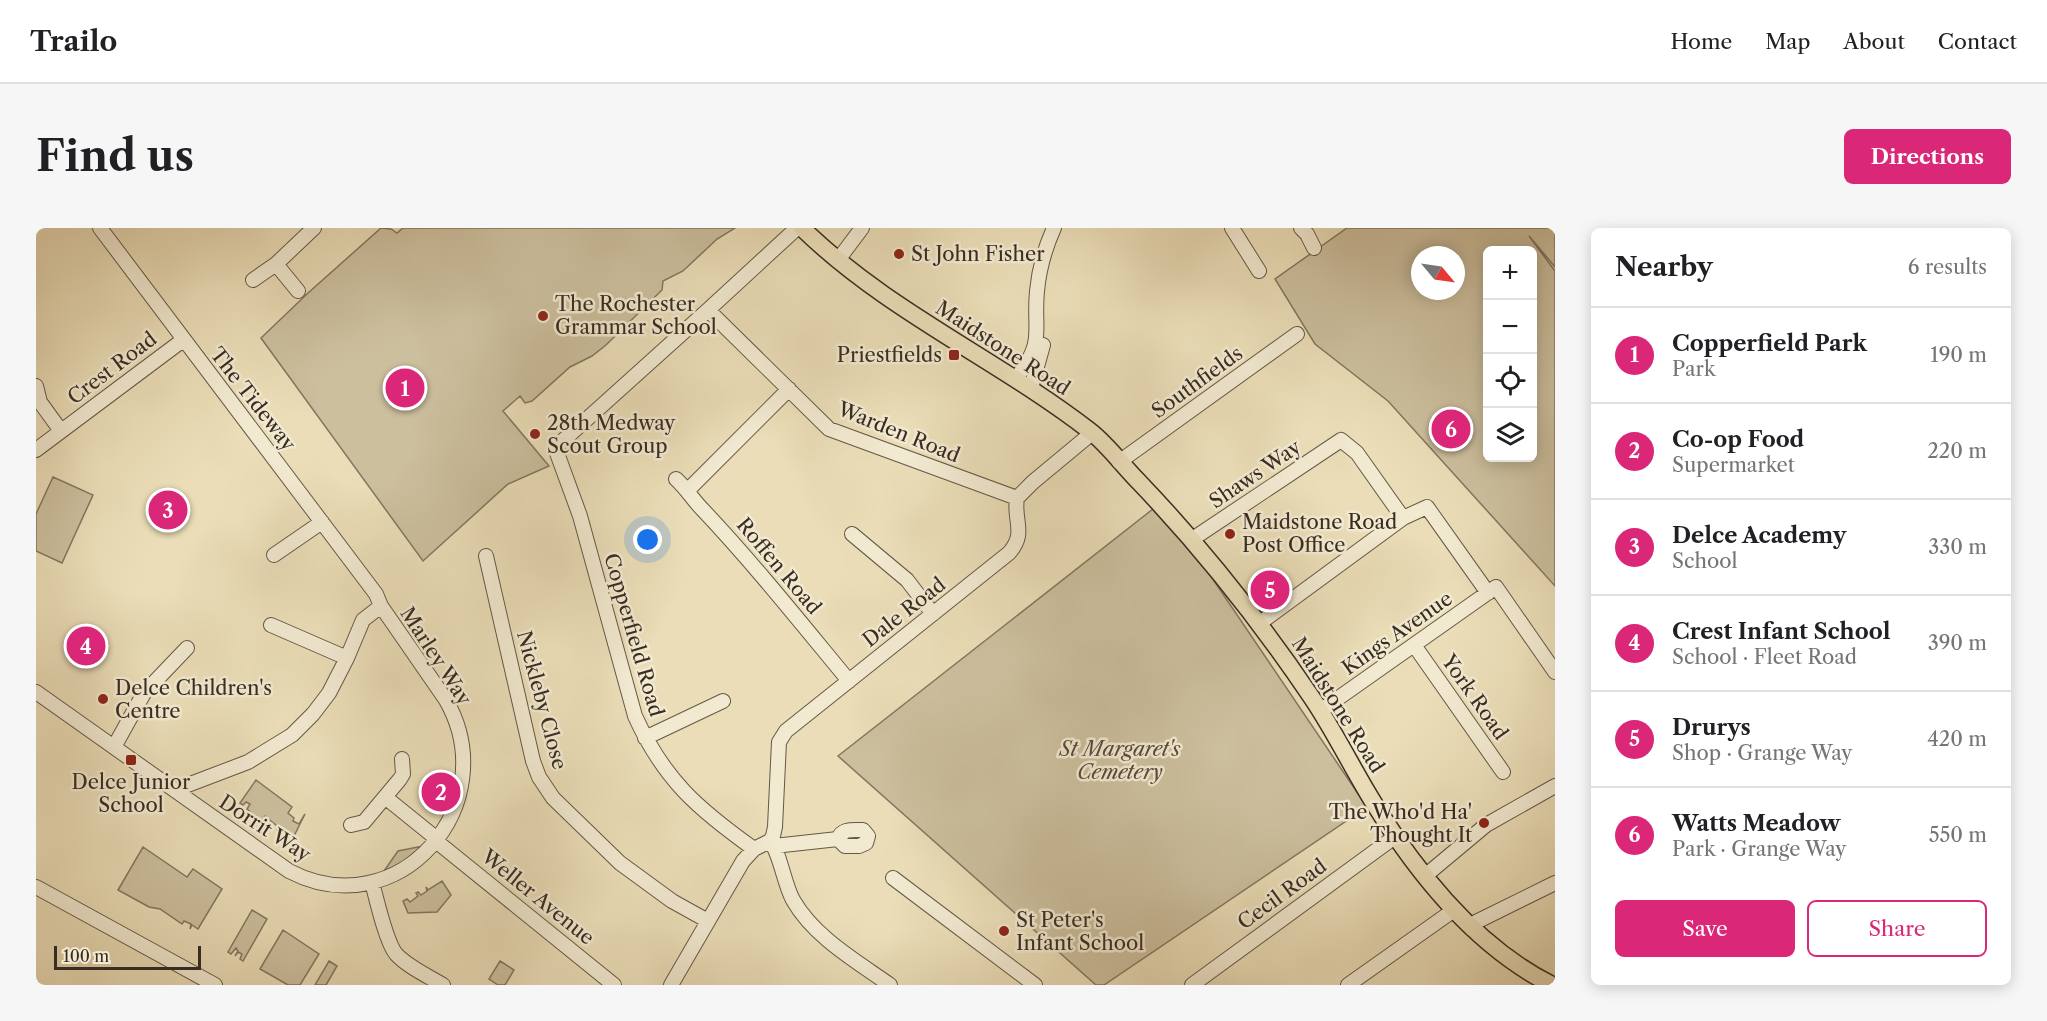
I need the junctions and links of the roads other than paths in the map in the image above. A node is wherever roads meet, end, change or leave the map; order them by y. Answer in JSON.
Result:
{"nodes":[{"id":1,"x":100,"y":228,"type":"edge"},
{"id":2,"x":314,"y":228,"type":"edge"},
{"id":3,"x":797,"y":228,"type":"edge"},
{"id":4,"x":802,"y":228,"type":"edge"},
{"id":5,"x":862,"y":228,"type":"edge"},
{"id":6,"x":1054,"y":228,"type":"edge"},
{"id":7,"x":1232,"y":228,"type":"edge"},
{"id":8,"x":1301,"y":228,"type":"edge"},
{"id":9,"x":299,"y":233,"type":"edge"},
{"id":10,"x":1314,"y":248,"type":"dead end"},
{"id":11,"x":838,"y":260,"type":"junction"},
{"id":12,"x":276,"y":264,"type":"junction"},
{"id":13,"x":1259,"y":271,"type":"dead end"},
{"id":14,"x":254,"y":280,"type":"dead end"},
{"id":15,"x":298,"y":291,"type":"dead end"},
{"id":16,"x":708,"y":310,"type":"junction"},
{"id":17,"x":1038,"y":329,"type":"junction"},
{"id":18,"x":1297,"y":334,"type":"dead end"},
{"id":19,"x":183,"y":340,"type":"junction"},
{"id":20,"x":1016,"y":378,"type":"junction"},
{"id":21,"x":36,"y":386,"type":"edge"},
{"id":22,"x":1031,"y":388,"type":"junction"},
{"id":23,"x":789,"y":389,"type":"junction"},
{"id":24,"x":60,"y":431,"type":"junction"},
{"id":25,"x":1092,"y":433,"type":"junction"},
{"id":26,"x":36,"y":450,"type":"edge"},
{"id":27,"x":1119,"y":462,"type":"junction"},
{"id":28,"x":676,"y":479,"type":"dead end"},
{"id":29,"x":688,"y":490,"type":"junction"},
{"id":30,"x":1017,"y":498,"type":"junction"},
{"id":31,"x":1403,"y":518,"type":"junction"},
{"id":32,"x":322,"y":522,"type":"junction"},
{"id":33,"x":852,"y":534,"type":"dead end"},
{"id":34,"x":1191,"y":540,"type":"junction"},
{"id":35,"x":274,"y":555,"type":"dead end"},
{"id":36,"x":486,"y":556,"type":"dead end"},
{"id":37,"x":1492,"y":590,"type":"junction"},
{"id":38,"x":378,"y":600,"type":"junction"},
{"id":39,"x":933,"y":614,"type":"junction"},
{"id":40,"x":1260,"y":623,"type":"junction"},
{"id":41,"x":271,"y":625,"type":"dead end"},
{"id":42,"x":1414,"y":645,"type":"junction"},
{"id":43,"x":187,"y":648,"type":"dead end"},
{"id":44,"x":347,"y":658,"type":"junction"},
{"id":45,"x":1555,"y":672,"type":"edge"},
{"id":46,"x":849,"y":681,"type":"junction"},
{"id":47,"x":36,"y":692,"type":"edge"},
{"id":48,"x":723,"y":701,"type":"dead end"},
{"id":49,"x":1320,"y":711,"type":"junction"},
{"id":50,"x":645,"y":738,"type":"junction"},
{"id":51,"x":114,"y":747,"type":"junction"},
{"id":52,"x":402,"y":759,"type":"dead end"},
{"id":53,"x":1503,"y":772,"type":"dead end"},
{"id":54,"x":1555,"y":786,"type":"edge"},
{"id":55,"x":179,"y":793,"type":"junction"},
{"id":56,"x":385,"y":797,"type":"junction"},
{"id":57,"x":351,"y":825,"type":"dead end"},
{"id":58,"x":1396,"y":836,"type":"junction"},
{"id":59,"x":838,"y":839,"type":"dead end"},
{"id":60,"x":437,"y":840,"type":"junction"},
{"id":61,"x":772,"y":843,"type":"junction"},
{"id":62,"x":754,"y":849,"type":"junction"},
{"id":63,"x":1425,"y":876,"type":"junction"},
{"id":64,"x":893,"y":878,"type":"dead end"},
{"id":65,"x":372,"y":882,"type":"junction"},
{"id":66,"x":1555,"y":883,"type":"edge"},
{"id":67,"x":36,"y":887,"type":"edge"},
{"id":68,"x":1454,"y":910,"type":"junction"},
{"id":69,"x":708,"y":921,"type":"junction"},
{"id":70,"x":1471,"y":928,"type":"junction"},
{"id":71,"x":214,"y":985,"type":"edge"},
{"id":72,"x":443,"y":985,"type":"edge"},
{"id":73,"x":614,"y":985,"type":"edge"},
{"id":74,"x":671,"y":985,"type":"edge"},
{"id":75,"x":890,"y":985,"type":"edge"},
{"id":76,"x":1035,"y":985,"type":"edge"},
{"id":77,"x":1192,"y":985,"type":"edge"},
{"id":78,"x":1348,"y":985,"type":"edge"},
{"id":79,"x":1552,"y":985,"type":"edge"}],
"edges":[{"from":1,"to":19,"type":"street","name":"The Tideway"},
{"from":2,"to":9,"type":"street"},
{"from":3,"to":16,"type":"street"},
{"from":4,"to":11,"type":"main road","name":"Maidstone Road"},
{"from":5,"to":11,"type":"street"},
{"from":6,"to":17,"type":"street"},
{"from":7,"to":13,"type":"street"},
{"from":8,"to":10,"type":"street"},
{"from":9,"to":12,"type":"street"},
{"from":11,"to":20,"type":"main road","name":"Maidstone Road"},
{"from":12,"to":14,"type":"street"},
{"from":12,"to":15,"type":"street"},
{"from":16,"to":23,"type":"street","name":"Warden Road"},
{"from":16,"to":50,"type":"street","name":"Copperfield Road"},
{"from":17,"to":20,"type":"street"},
{"from":17,"to":22,"type":"street"},
{"from":18,"to":27,"type":"street","name":"Southfields"},
{"from":19,"to":24,"type":"street","name":"Crest Road"},
{"from":19,"to":32,"type":"street","name":"The Tideway"},
{"from":20,"to":22,"type":"main road","name":"Maidstone Road"},
{"from":21,"to":24,"type":"street"},
{"from":22,"to":25,"type":"main road","name":"Maidstone Road"},
{"from":23,"to":29,"type":"street"},
{"from":23,"to":30,"type":"street","name":"Warden Road"},
{"from":24,"to":26,"type":"street","name":"Crest Road"},
{"from":25,"to":27,"type":"main road","name":"Maidstone Road"},
{"from":25,"to":30,"type":"street"},
{"from":27,"to":34,"type":"main road","name":"Maidstone Road"},
{"from":28,"to":29,"type":"street","name":"Roffen Road"},
{"from":29,"to":46,"type":"street","name":"Roffen Road"},
{"from":30,"to":39,"type":"street","name":"Dale Road"},
{"from":31,"to":34,"type":"street","name":"Shaws Way"},
{"from":31,"to":37,"type":"street"},
{"from":31,"to":40,"type":"street"},
{"from":32,"to":35,"type":"street"},
{"from":32,"to":38,"type":"street","name":"The Tideway"},
{"from":33,"to":39,"type":"street"},
{"from":34,"to":40,"type":"main road","name":"Maidstone Road"},
{"from":36,"to":69,"type":"street","name":"Nickleby Close"},
{"from":37,"to":42,"type":"street","name":"Kings Avenue"},
{"from":37,"to":45,"type":"street"},
{"from":38,"to":44,"type":"street"},
{"from":38,"to":60,"type":"street","name":"Marley Way"},
{"from":39,"to":46,"type":"street","name":"Dale Road"},
{"from":40,"to":49,"type":"main road","name":"Maidstone Road"},
{"from":41,"to":44,"type":"street"},
{"from":42,"to":49,"type":"street","name":"Kings Avenue"},
{"from":42,"to":53,"type":"street","name":"York Road"},
{"from":43,"to":51,"type":"street"},
{"from":44,"to":55,"type":"street"},
{"from":46,"to":61,"type":"street","name":"Dale Road"},
{"from":47,"to":51,"type":"street","name":"Dorrit Way"},
{"from":48,"to":50,"type":"street"},
{"from":49,"to":58,"type":"main road","name":"Maidstone Road"},
{"from":50,"to":62,"type":"street","name":"Copperfield Road"},
{"from":51,"to":55,"type":"street","name":"Dorrit Way"},
{"from":52,"to":56,"type":"street"},
{"from":54,"to":63,"type":"street"},
{"from":55,"to":65,"type":"street","name":"Dorrit Way"},
{"from":56,"to":57,"type":"street"},
{"from":56,"to":60,"type":"street","name":"Weller Avenue"},
{"from":58,"to":63,"type":"main road","name":"Maidstone Road"},
{"from":58,"to":77,"type":"street","name":"Cecil Road"},
{"from":59,"to":61,"type":"street"},
{"from":60,"to":65,"type":"street","name":"Dorrit Way"},
{"from":60,"to":73,"type":"street","name":"Weller Avenue"},
{"from":61,"to":62,"type":"street"},
{"from":61,"to":75,"type":"street"},
{"from":62,"to":69,"type":"street"},
{"from":63,"to":68,"type":"main road","name":"Maidstone Road"},
{"from":64,"to":76,"type":"street"},
{"from":65,"to":72,"type":"street"},
{"from":66,"to":70,"type":"street"},
{"from":67,"to":71,"type":"street"},
{"from":68,"to":70,"type":"main road","name":"Maidstone Road"},
{"from":68,"to":78,"type":"street"},
{"from":69,"to":74,"type":"street"},
{"from":70,"to":79,"type":"main road","name":"Maidstone Road"}]}
